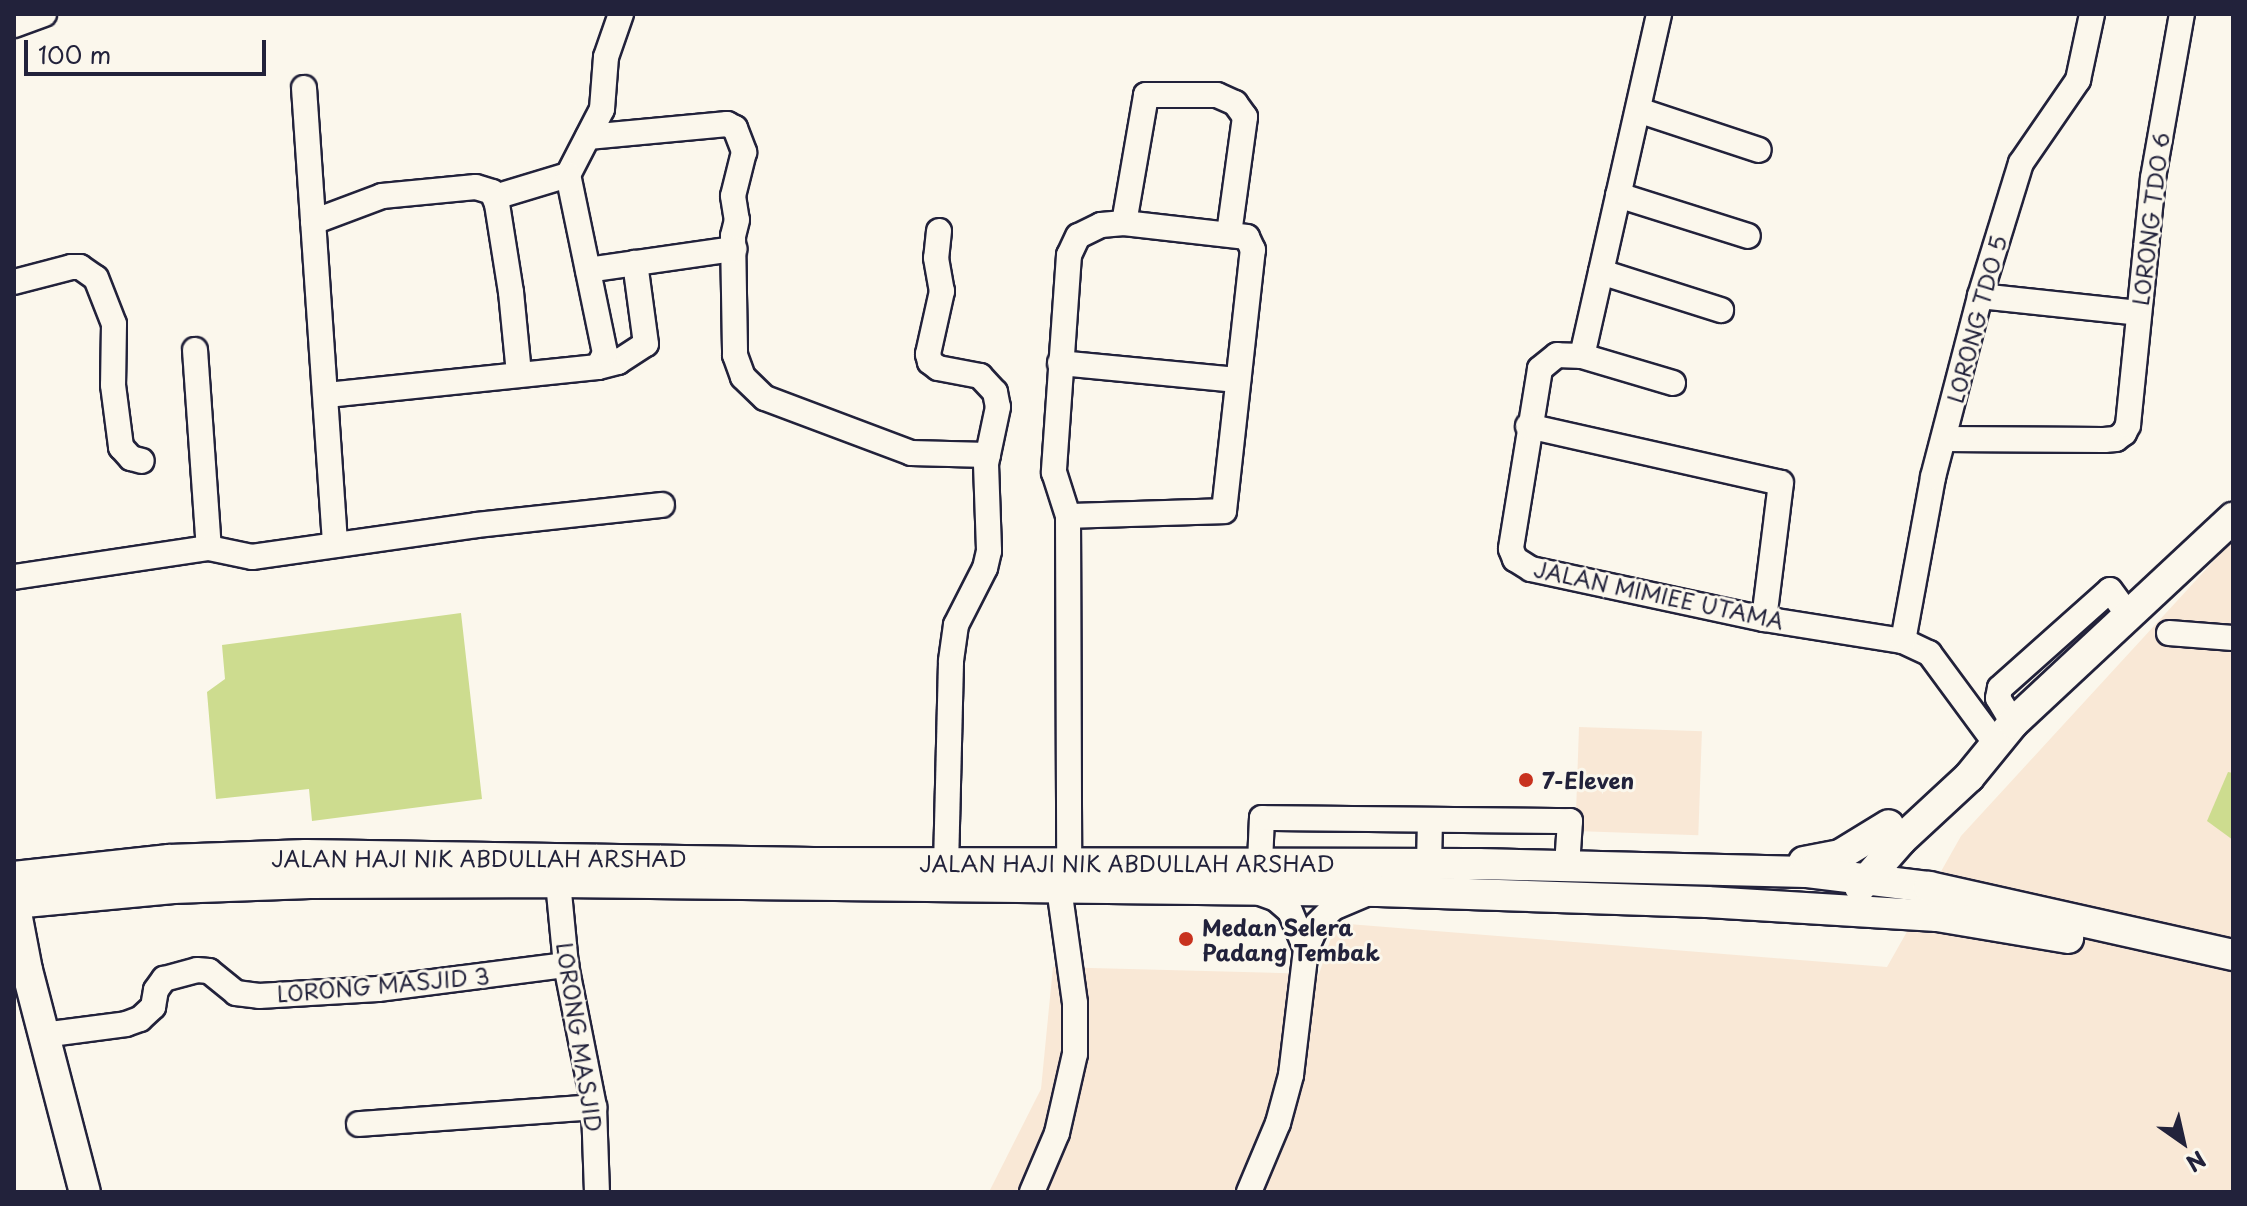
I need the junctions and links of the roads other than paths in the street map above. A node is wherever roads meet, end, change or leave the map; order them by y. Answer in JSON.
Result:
{"nodes":[{"id":1,"x":44,"y":14,"type":"edge"},
{"id":2,"x":621,"y":14,"type":"edge"},
{"id":3,"x":1659,"y":14,"type":"edge"},
{"id":4,"x":2092,"y":14,"type":"edge"},
{"id":5,"x":2182,"y":14,"type":"edge"},
{"id":6,"x":14,"y":25,"type":"edge"},
{"id":7,"x":304,"y":88,"type":"dead end"},
{"id":8,"x":1638,"y":110,"type":"junction"},
{"id":9,"x":588,"y":137,"type":"junction"},
{"id":10,"x":1759,"y":150,"type":"dead end"},
{"id":11,"x":568,"y":175,"type":"junction"},
{"id":12,"x":1618,"y":195,"type":"junction"},
{"id":13,"x":495,"y":197,"type":"junction"},
{"id":14,"x":313,"y":222,"type":"junction"},
{"id":15,"x":1124,"y":223,"type":"junction"},
{"id":16,"x":939,"y":231,"type":"dead end"},
{"id":17,"x":1229,"y":234,"type":"junction"},
{"id":18,"x":1748,"y":236,"type":"dead end"},
{"id":19,"x":734,"y":249,"type":"junction"},
{"id":20,"x":635,"y":263,"type":"junction"},
{"id":21,"x":588,"y":270,"type":"junction"},
{"id":22,"x":1601,"y":272,"type":"junction"},
{"id":23,"x":14,"y":282,"type":"edge"},
{"id":24,"x":1980,"y":296,"type":"junction"},
{"id":25,"x":1721,"y":310,"type":"dead end"},
{"id":26,"x":2138,"y":313,"type":"junction"},
{"id":27,"x":195,"y":350,"type":"dead end"},
{"id":28,"x":1582,"y":356,"type":"junction"},
{"id":29,"x":1060,"y":363,"type":"junction"},
{"id":30,"x":598,"y":367,"type":"junction"},
{"id":31,"x":519,"y":373,"type":"junction"},
{"id":32,"x":1238,"y":380,"type":"junction"},
{"id":33,"x":1673,"y":383,"type":"dead end"},
{"id":34,"x":327,"y":395,"type":"junction"},
{"id":35,"x":1528,"y":426,"type":"junction"},
{"id":36,"x":1944,"y":439,"type":"junction"},
{"id":37,"x":988,"y":455,"type":"junction"},
{"id":38,"x":142,"y":461,"type":"dead end"},
{"id":39,"x":662,"y":505,"type":"dead end"},
{"id":40,"x":1068,"y":516,"type":"junction"},
{"id":41,"x":2233,"y":518,"type":"edge"},
{"id":42,"x":335,"y":545,"type":"junction"},
{"id":43,"x":209,"y":548,"type":"junction"},
{"id":44,"x":14,"y":577,"type":"edge"},
{"id":45,"x":1764,"y":619,"type":"junction"},
{"id":46,"x":2169,"y":633,"type":"dead end"},
{"id":47,"x":2233,"y":638,"type":"edge"},
{"id":48,"x":1903,"y":641,"type":"junction"},
{"id":49,"x":2001,"y":735,"type":"junction"},
{"id":50,"x":1430,"y":821,"type":"junction"},
{"id":51,"x":1901,"y":827,"type":"junction"},
{"id":52,"x":946,"y":861,"type":"junction"},
{"id":53,"x":1429,"y":864,"type":"junction"},
{"id":54,"x":1567,"y":866,"type":"junction"},
{"id":55,"x":1749,"y":871,"type":"junction"},
{"id":56,"x":1064,"y":875,"type":"junction"},
{"id":57,"x":14,"y":877,"type":"edge"},
{"id":58,"x":1259,"y":878,"type":"junction"},
{"id":59,"x":1861,"y":880,"type":"junction"},
{"id":60,"x":558,"y":882,"type":"junction"},
{"id":61,"x":1378,"y":891,"type":"junction"},
{"id":62,"x":1707,"y":902,"type":"junction"},
{"id":63,"x":1933,"y":902,"type":"junction"},
{"id":64,"x":14,"y":903,"type":"edge"},
{"id":65,"x":1306,"y":949,"type":"junction"},
{"id":66,"x":2233,"y":955,"type":"edge"},
{"id":67,"x":21,"y":960,"type":"edge"},
{"id":68,"x":566,"y":965,"type":"junction"},
{"id":69,"x":2233,"y":977,"type":"edge"},
{"id":70,"x":43,"y":1035,"type":"junction"},
{"id":71,"x":594,"y":1107,"type":"junction"},
{"id":72,"x":359,"y":1124,"type":"dead end"},
{"id":73,"x":85,"y":1192,"type":"edge"},
{"id":74,"x":597,"y":1192,"type":"edge"},
{"id":75,"x":1032,"y":1192,"type":"edge"},
{"id":76,"x":1249,"y":1192,"type":"edge"}],
"edges":[{"from":1,"to":6,"type":"street"},
{"from":2,"to":9,"type":"street"},
{"from":3,"to":8,"type":"street"},
{"from":4,"to":24,"type":"street","name":"LORONG TDO 5"},
{"from":5,"to":26,"type":"street","name":"LORONG TDO 6"},
{"from":7,"to":14,"type":"street"},
{"from":8,"to":10,"type":"street"},
{"from":8,"to":12,"type":"street"},
{"from":9,"to":11,"type":"street"},
{"from":9,"to":19,"type":"street"},
{"from":11,"to":13,"type":"street"},
{"from":11,"to":21,"type":"street"},
{"from":12,"to":18,"type":"street"},
{"from":12,"to":22,"type":"street"},
{"from":13,"to":14,"type":"street"},
{"from":13,"to":31,"type":"street"},
{"from":14,"to":34,"type":"street"},
{"from":15,"to":17,"type":"street"},
{"from":15,"to":17,"type":"street"},
{"from":15,"to":29,"type":"street"},
{"from":16,"to":37,"type":"street"},
{"from":17,"to":32,"type":"street"},
{"from":19,"to":20,"type":"street"},
{"from":19,"to":37,"type":"street"},
{"from":20,"to":21,"type":"street"},
{"from":20,"to":30,"type":"street"},
{"from":21,"to":30,"type":"street"},
{"from":22,"to":25,"type":"street"},
{"from":22,"to":28,"type":"street"},
{"from":23,"to":38,"type":"street"},
{"from":24,"to":26,"type":"street"},
{"from":24,"to":36,"type":"street","name":"LORONG TDO 5"},
{"from":26,"to":36,"type":"street","name":"LORONG TDO 6"},
{"from":27,"to":43,"type":"street"},
{"from":28,"to":33,"type":"street"},
{"from":28,"to":35,"type":"street","name":"JALAN MIMIEE UTAMA"},
{"from":29,"to":32,"type":"street"},
{"from":29,"to":40,"type":"street"},
{"from":30,"to":31,"type":"street"},
{"from":31,"to":34,"type":"street"},
{"from":32,"to":40,"type":"street"},
{"from":34,"to":42,"type":"street"},
{"from":35,"to":45,"type":"street","name":"JALAN MIMIEE UTAMA"},
{"from":35,"to":45,"type":"street"},
{"from":36,"to":48,"type":"street","name":"LORONG TDO 5"},
{"from":37,"to":52,"type":"street"},
{"from":39,"to":42,"type":"street"},
{"from":40,"to":56,"type":"street"},
{"from":41,"to":49,"type":"main road"},
{"from":42,"to":43,"type":"street"},
{"from":43,"to":44,"type":"street"},
{"from":45,"to":48,"type":"street","name":"JALAN MIMIEE UTAMA"},
{"from":46,"to":47,"type":"street"},
{"from":48,"to":49,"type":"street","name":"JALAN MIMIEE UTAMA"},
{"from":49,"to":51,"type":"main road"},
{"from":50,"to":53,"type":"street"},
{"from":50,"to":54,"type":"street"},
{"from":50,"to":58,"type":"street"},
{"from":51,"to":55,"type":"main road"},
{"from":51,"to":59,"type":"main road"},
{"from":51,"to":63,"type":"main road"},
{"from":52,"to":56,"type":"main road","name":"JALAN HAJI NIK ABDULLAH ARSHAD"},
{"from":52,"to":57,"type":"main road","name":"JALAN HAJI NIK ABDULLAH ARSHAD"},
{"from":53,"to":54,"type":"main road","name":"JALAN HAJI NIK ABDULLAH ARSHAD"},
{"from":53,"to":58,"type":"main road","name":"JALAN HAJI NIK ABDULLAH ARSHAD"},
{"from":54,"to":55,"type":"main road","name":"JALAN HAJI NIK ABDULLAH ARSHAD"},
{"from":55,"to":59,"type":"main road","name":"JALAN HAJI NIK ABDULLAH ARSHAD"},
{"from":56,"to":58,"type":"main road","name":"JALAN HAJI NIK ABDULLAH ARSHAD"},
{"from":56,"to":60,"type":"main road","name":"JALAN HAJI NIK ABDULLAH ARSHAD"},
{"from":56,"to":75,"type":"street"},
{"from":58,"to":61,"type":"main road","name":"JALAN HAJI NIK ABDULLAH ARSHAD"},
{"from":58,"to":65,"type":"street"},
{"from":59,"to":62,"type":"main road"},
{"from":59,"to":63,"type":"main road"},
{"from":60,"to":64,"type":"main road","name":"JALAN HAJI NIK ABDULLAH ARSHAD"},
{"from":60,"to":68,"type":"street","name":"LORONG MASJID"},
{"from":61,"to":62,"type":"main road","name":"JALAN HAJI NIK ABDULLAH ARSHAD"},
{"from":61,"to":65,"type":"street"},
{"from":62,"to":63,"type":"main road","name":"JALAN HAJI NIK ABDULLAH ARSHAD"},
{"from":63,"to":66,"type":"main road","name":"JALAN HAJI NIK ABDULLAH ARSHAD"},
{"from":63,"to":69,"type":"main road","name":"JALAN HAJI NIK ABDULLAH ARSHAD"},
{"from":64,"to":67,"type":"main road"},
{"from":65,"to":76,"type":"street"},
{"from":67,"to":70,"type":"main road"},
{"from":68,"to":70,"type":"street","name":"LORONG MASJID 3"},
{"from":68,"to":71,"type":"street","name":"LORONG MASJID"},
{"from":70,"to":73,"type":"main road"},
{"from":71,"to":72,"type":"street"},
{"from":71,"to":74,"type":"street","name":"LORONG MASJID"}]}
